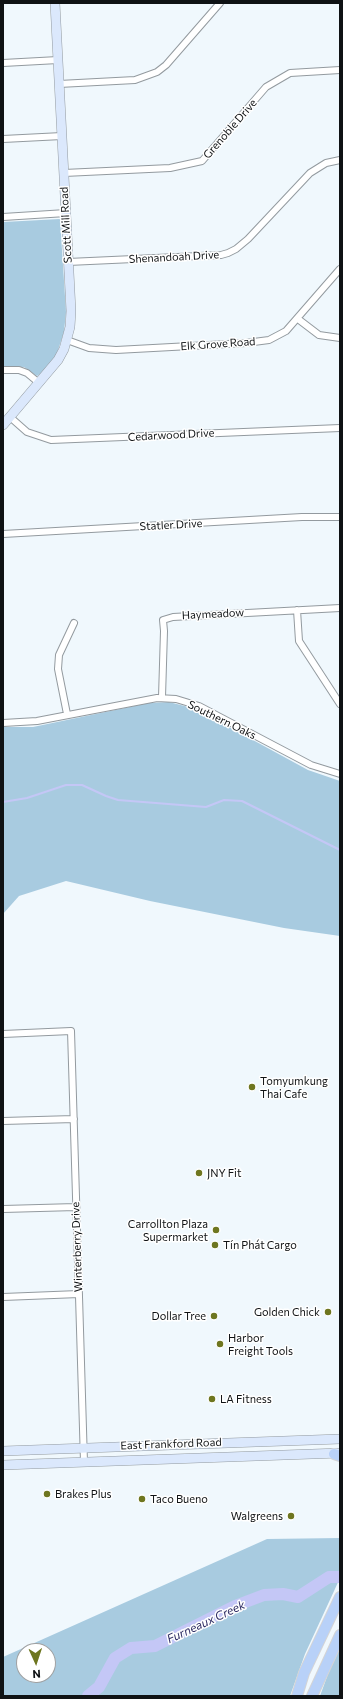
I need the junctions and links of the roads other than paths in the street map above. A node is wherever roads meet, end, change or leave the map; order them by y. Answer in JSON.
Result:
{"nodes":[{"id":1,"x":55,"y":3,"type":"edge"},
{"id":2,"x":220,"y":3,"type":"edge"},
{"id":3,"x":58,"y":60,"type":"junction"},
{"id":4,"x":3,"y":63,"type":"edge"},
{"id":5,"x":340,"y":70,"type":"edge"},
{"id":6,"x":59,"y":84,"type":"junction"},
{"id":7,"x":62,"y":136,"type":"junction"},
{"id":8,"x":3,"y":139,"type":"edge"},
{"id":9,"x":340,"y":160,"type":"edge"},
{"id":10,"x":64,"y":173,"type":"junction"},
{"id":11,"x":66,"y":213,"type":"junction"},
{"id":12,"x":3,"y":217,"type":"edge"},
{"id":13,"x":68,"y":262,"type":"junction"},
{"id":14,"x":340,"y":269,"type":"edge"},
{"id":15,"x":298,"y":319,"type":"junction"},
{"id":16,"x":340,"y":338,"type":"edge"},
{"id":17,"x":67,"y":340,"type":"junction"},
{"id":18,"x":3,"y":370,"type":"edge"},
{"id":19,"x":39,"y":383,"type":"junction"},
{"id":20,"x":10,"y":417,"type":"junction"},
{"id":21,"x":3,"y":425,"type":"edge"},
{"id":22,"x":340,"y":428,"type":"edge"},
{"id":23,"x":340,"y":517,"type":"edge"},
{"id":24,"x":3,"y":534,"type":"edge"},
{"id":25,"x":340,"y":608,"type":"edge"},
{"id":26,"x":297,"y":610,"type":"junction"},
{"id":27,"x":74,"y":623,"type":"dead end"},
{"id":28,"x":162,"y":697,"type":"junction"},
{"id":29,"x":340,"y":704,"type":"edge"},
{"id":30,"x":67,"y":714,"type":"junction"},
{"id":31,"x":3,"y":723,"type":"edge"},
{"id":32,"x":340,"y":774,"type":"edge"},
{"id":33,"x":3,"y":1034,"type":"edge"},
{"id":34,"x":74,"y":1118,"type":"junction"},
{"id":35,"x":3,"y":1121,"type":"edge"},
{"id":36,"x":76,"y":1207,"type":"junction"},
{"id":37,"x":3,"y":1209,"type":"edge"},
{"id":38,"x":78,"y":1294,"type":"junction"},
{"id":39,"x":3,"y":1297,"type":"edge"},
{"id":40,"x":340,"y":1439,"type":"edge"},
{"id":41,"x":228,"y":1442,"type":"junction"},
{"id":42,"x":84,"y":1448,"type":"junction"},
{"id":43,"x":3,"y":1451,"type":"edge"},
{"id":44,"x":338,"y":1454,"type":"edge"},
{"id":45,"x":229,"y":1457,"type":"junction"},
{"id":46,"x":84,"y":1462,"type":"junction"},
{"id":47,"x":3,"y":1465,"type":"edge"},
{"id":48,"x":338,"y":1601,"type":"edge"},
{"id":49,"x":340,"y":1635,"type":"edge"},
{"id":50,"x":297,"y":1696,"type":"edge"},
{"id":51,"x":312,"y":1696,"type":"edge"}],
"edges":[{"from":1,"to":3,"type":"main road","name":"Scott Mill Road"},
{"from":2,"to":6,"type":"street"},
{"from":3,"to":4,"type":"street"},
{"from":3,"to":6,"type":"main road","name":"Scott Mill Road"},
{"from":5,"to":10,"type":"street","name":"Grenoble Drive"},
{"from":6,"to":7,"type":"main road","name":"Scott Mill Road"},
{"from":7,"to":8,"type":"street"},
{"from":7,"to":10,"type":"main road","name":"Scott Mill Road"},
{"from":9,"to":13,"type":"street","name":"Shenandoah Drive"},
{"from":10,"to":11,"type":"main road","name":"Scott Mill Road"},
{"from":11,"to":12,"type":"street"},
{"from":11,"to":13,"type":"main road","name":"Scott Mill Road"},
{"from":13,"to":17,"type":"main road","name":"Scott Mill Road"},
{"from":14,"to":15,"type":"street","name":"Elk Grove Road"},
{"from":15,"to":16,"type":"street"},
{"from":15,"to":17,"type":"street","name":"Elk Grove Road"},
{"from":17,"to":19,"type":"main road","name":"Scott Mill Road"},
{"from":18,"to":19,"type":"street"},
{"from":19,"to":20,"type":"main road","name":"Scott Mill Road"},
{"from":20,"to":21,"type":"main road","name":"Scott Mill Road"},
{"from":20,"to":22,"type":"street","name":"Cedarwood Drive"},
{"from":23,"to":24,"type":"street","name":"Statler Drive"},
{"from":25,"to":26,"type":"street","name":"Haymeadow"},
{"from":26,"to":28,"type":"street","name":"Haymeadow"},
{"from":26,"to":29,"type":"street"},
{"from":27,"to":30,"type":"street"},
{"from":28,"to":30,"type":"street","name":"Southern Oaks"},
{"from":28,"to":32,"type":"street","name":"Southern Oaks"},
{"from":30,"to":31,"type":"street","name":"Southern Oaks"},
{"from":33,"to":34,"type":"street","name":"Winterberry Drive"},
{"from":34,"to":35,"type":"street"},
{"from":34,"to":36,"type":"street","name":"Winterberry Drive"},
{"from":36,"to":37,"type":"street"},
{"from":36,"to":38,"type":"street","name":"Winterberry Drive"},
{"from":38,"to":39,"type":"street"},
{"from":38,"to":42,"type":"street","name":"Winterberry Drive"},
{"from":40,"to":41,"type":"main road","name":"East Frankford Road"},
{"from":41,"to":42,"type":"main road","name":"East Frankford Road"},
{"from":41,"to":45,"type":"main road"},
{"from":42,"to":43,"type":"main road","name":"East Frankford Road"},
{"from":42,"to":46,"type":"street","name":"Winterberry Drive"},
{"from":44,"to":45,"type":"main road","name":"East Frankford Road"},
{"from":45,"to":46,"type":"main road","name":"East Frankford Road"},
{"from":46,"to":47,"type":"main road","name":"East Frankford Road"},
{"from":48,"to":50,"type":"main road"},
{"from":49,"to":51,"type":"main road"}]}
